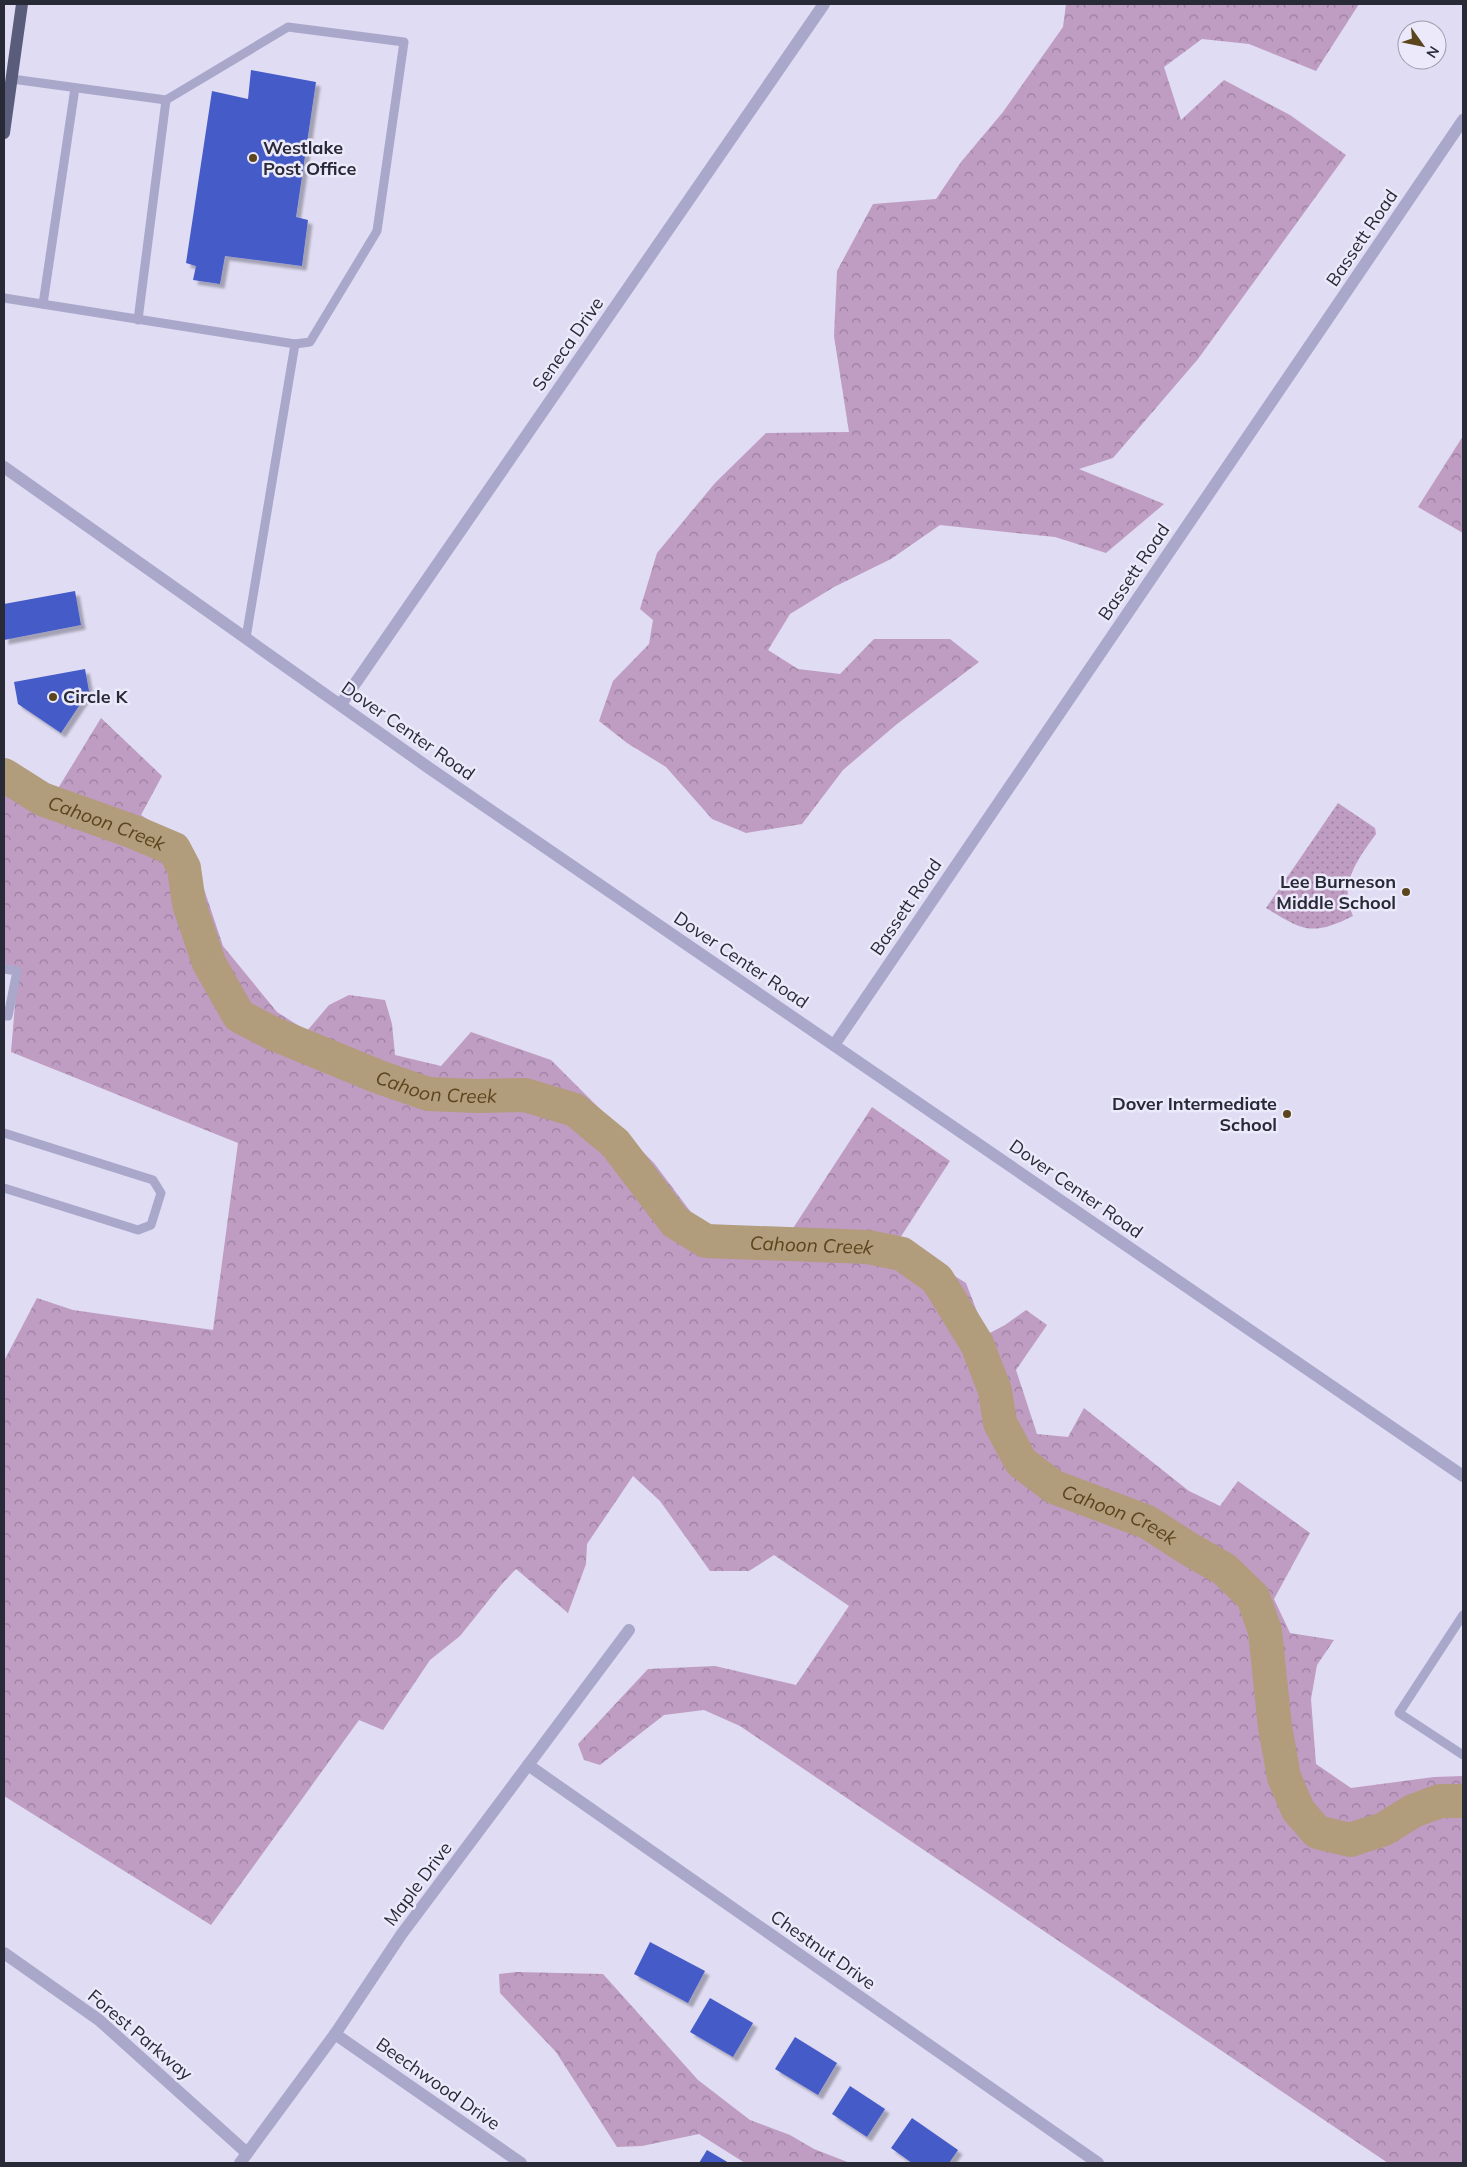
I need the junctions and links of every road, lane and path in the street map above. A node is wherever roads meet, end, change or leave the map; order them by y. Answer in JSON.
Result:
{"nodes":[{"id":1,"x":22,"y":4,"type":"edge"},
{"id":2,"x":824,"y":4,"type":"edge"},
{"id":3,"x":12,"y":79,"type":"junction"},
{"id":4,"x":76,"y":88,"type":"junction"},
{"id":5,"x":166,"y":100,"type":"junction"},
{"id":6,"x":1463,"y":120,"type":"edge"},
{"id":7,"x":4,"y":133,"type":"edge"},
{"id":8,"x":4,"y":298,"type":"edge"},
{"id":9,"x":43,"y":304,"type":"junction"},
{"id":10,"x":138,"y":320,"type":"junction"},
{"id":11,"x":295,"y":344,"type":"junction"},
{"id":12,"x":4,"y":468,"type":"edge"},
{"id":13,"x":246,"y":638,"type":"junction"},
{"id":14,"x":341,"y":704,"type":"junction"},
{"id":15,"x":4,"y":969,"type":"edge"},
{"id":16,"x":4,"y":1016,"type":"edge"},
{"id":17,"x":834,"y":1045,"type":"junction"},
{"id":18,"x":4,"y":1133,"type":"edge"},
{"id":19,"x":4,"y":1188,"type":"edge"},
{"id":20,"x":1463,"y":1476,"type":"edge"},
{"id":21,"x":1463,"y":1615,"type":"edge"},
{"id":22,"x":629,"y":1630,"type":"dead end"},
{"id":23,"x":1463,"y":1755,"type":"edge"},
{"id":24,"x":528,"y":1765,"type":"junction"},
{"id":25,"x":4,"y":1953,"type":"edge"},
{"id":26,"x":335,"y":2034,"type":"junction"},
{"id":27,"x":243,"y":2158,"type":"edge"},
{"id":28,"x":521,"y":2163,"type":"edge"},
{"id":29,"x":1098,"y":2163,"type":"edge"}],
"edges":[{"from":1,"to":3,"type":"main road"},
{"from":2,"to":14,"type":"street","name":"Seneca Drive"},
{"from":3,"to":4,"type":"lane"},
{"from":3,"to":7,"type":"main road"},
{"from":4,"to":5,"type":"lane"},
{"from":4,"to":9,"type":"lane"},
{"from":5,"to":10,"type":"lane"},
{"from":5,"to":11,"type":"lane"},
{"from":6,"to":17,"type":"street","name":"Bassett Road"},
{"from":8,"to":9,"type":"lane"},
{"from":9,"to":10,"type":"lane"},
{"from":10,"to":11,"type":"lane"},
{"from":11,"to":13,"type":"lane"},
{"from":12,"to":13,"type":"street","name":"Dover Center Road"},
{"from":13,"to":14,"type":"street","name":"Dover Center Road"},
{"from":14,"to":17,"type":"street","name":"Dover Center Road"},
{"from":15,"to":16,"type":"lane"},
{"from":17,"to":20,"type":"street","name":"Dover Center Road"},
{"from":18,"to":19,"type":"lane"},
{"from":21,"to":23,"type":"lane"},
{"from":22,"to":24,"type":"street","name":"Maple Drive"},
{"from":24,"to":26,"type":"street","name":"Maple Drive"},
{"from":24,"to":29,"type":"street","name":"Chestnut Drive"},
{"from":25,"to":27,"type":"street","name":"Forest Parkway"},
{"from":26,"to":27,"type":"street","name":"Maple Drive"},
{"from":26,"to":28,"type":"street","name":"Beechwood Drive"}]}
